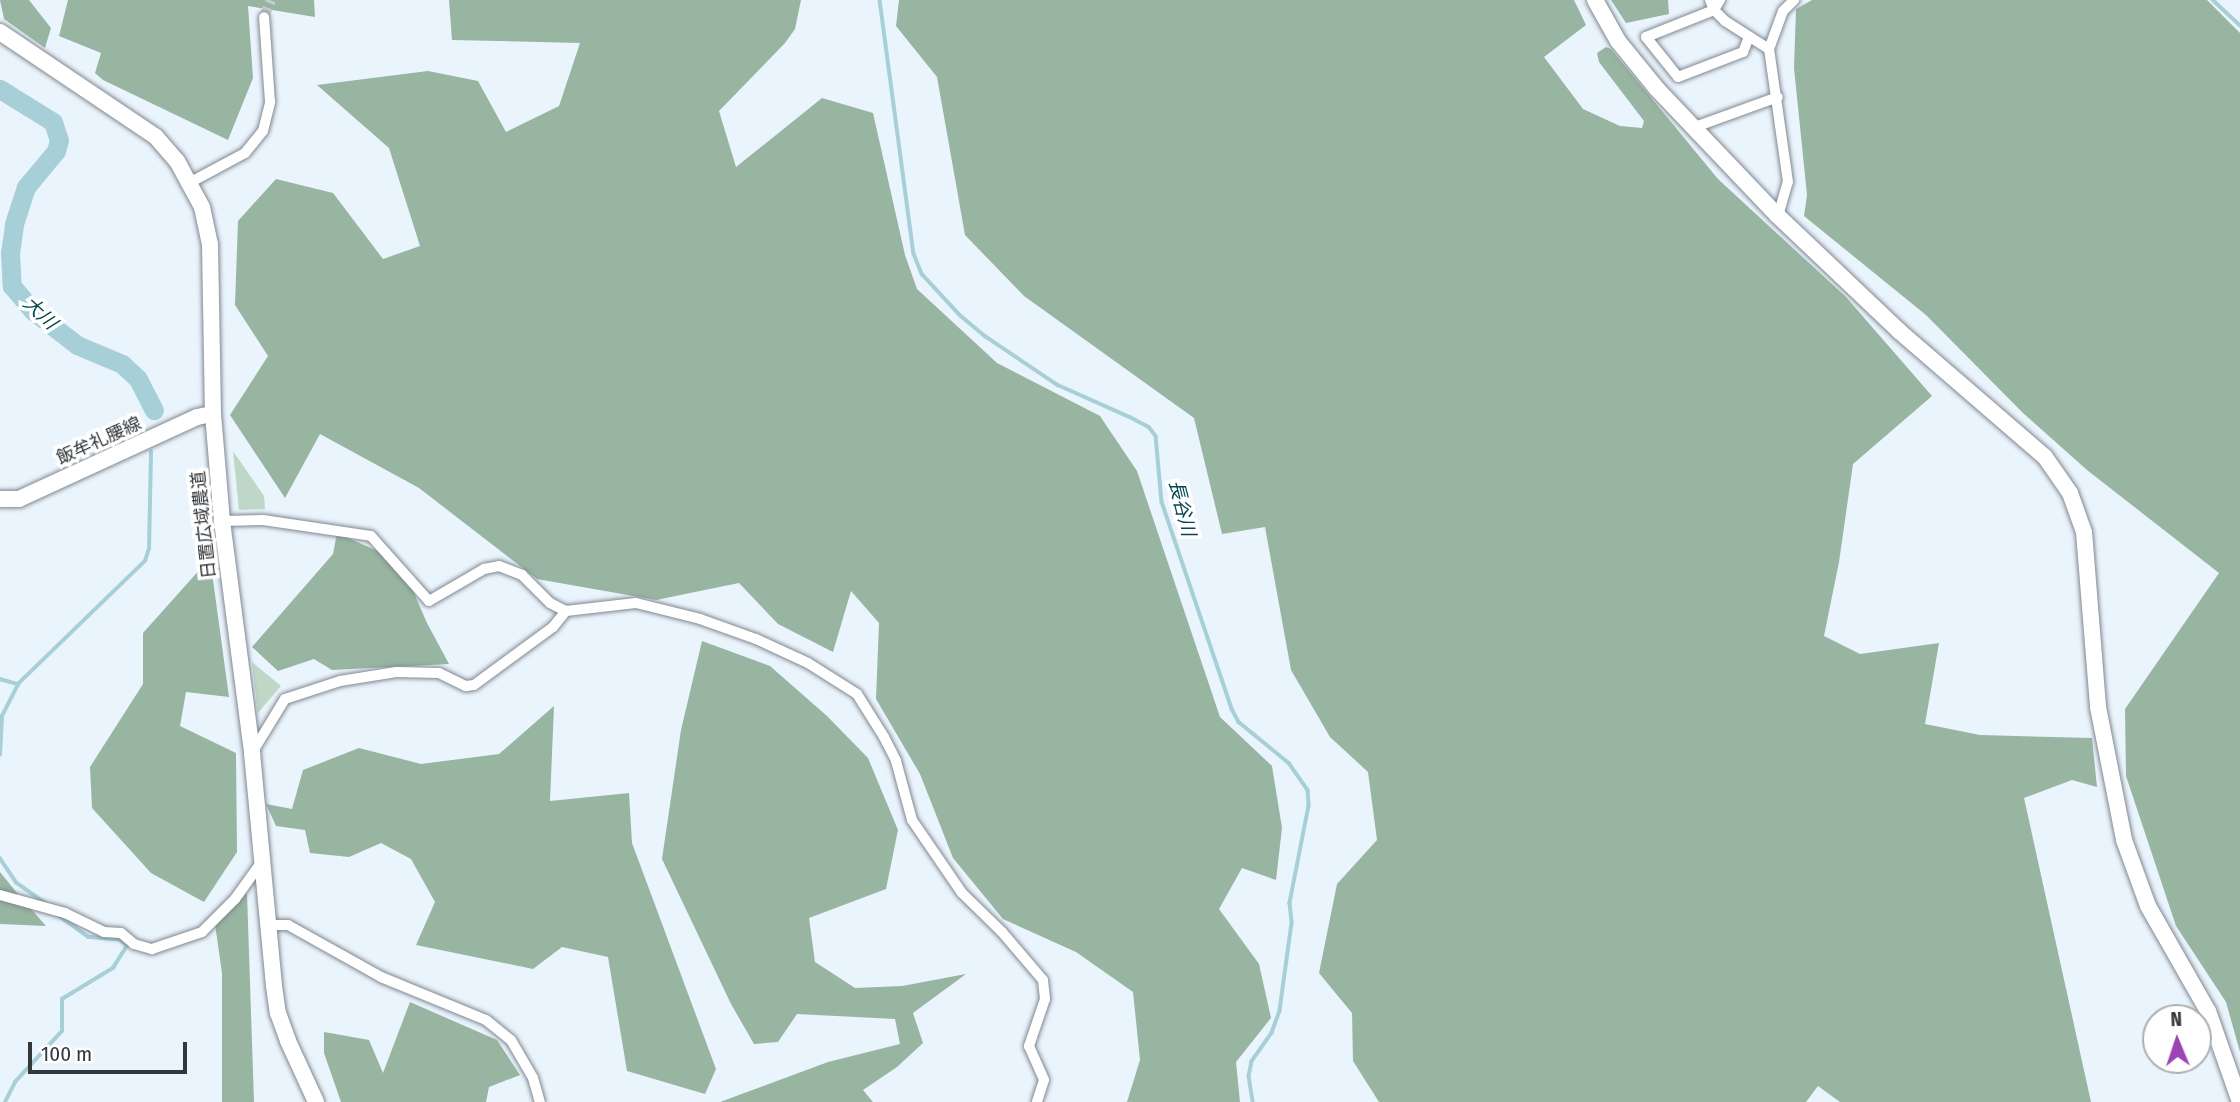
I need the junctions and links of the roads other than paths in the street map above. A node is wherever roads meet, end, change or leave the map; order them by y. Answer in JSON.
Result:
{"nodes":[{"id":1,"x":1595,"y":0,"type":"edge"},
{"id":2,"x":1794,"y":0,"type":"edge"},
{"id":3,"x":1715,"y":3,"type":"edge"},
{"id":4,"x":264,"y":17,"type":"tunnel mouth"},
{"id":5,"x":0,"y":32,"type":"edge"},
{"id":6,"x":1749,"y":37,"type":"junction"},
{"id":7,"x":1769,"y":49,"type":"junction"},
{"id":8,"x":1778,"y":97,"type":"junction"},
{"id":9,"x":1695,"y":127,"type":"junction"},
{"id":10,"x":191,"y":182,"type":"junction"},
{"id":11,"x":1778,"y":216,"type":"junction"},
{"id":12,"x":213,"y":414,"type":"junction"},
{"id":13,"x":0,"y":499,"type":"edge"},
{"id":14,"x":222,"y":521,"type":"junction"},
{"id":15,"x":566,"y":611,"type":"junction"},
{"id":16,"x":252,"y":753,"type":"junction"},
{"id":17,"x":263,"y":860,"type":"junction"},
{"id":18,"x":0,"y":895,"type":"edge"},
{"id":19,"x":269,"y":925,"type":"junction"},
{"id":20,"x":316,"y":1102,"type":"edge"},
{"id":21,"x":540,"y":1102,"type":"edge"},
{"id":22,"x":1037,"y":1102,"type":"edge"},
{"id":23,"x":2240,"y":1102,"type":"edge"}],
"edges":[{"from":1,"to":9,"type":"street"},
{"from":2,"to":7,"type":"street"},
{"from":3,"to":6,"type":"street"},
{"from":3,"to":6,"type":"street"},
{"from":4,"to":10,"type":"street"},
{"from":5,"to":10,"type":"street","name":"日置広域農道"},
{"from":6,"to":7,"type":"street"},
{"from":7,"to":8,"type":"street"},
{"from":8,"to":9,"type":"street"},
{"from":8,"to":11,"type":"street"},
{"from":9,"to":11,"type":"street"},
{"from":10,"to":12,"type":"street","name":"日置広域農道"},
{"from":11,"to":23,"type":"street"},
{"from":12,"to":13,"type":"street","name":"飯牟礼腰線"},
{"from":12,"to":14,"type":"street","name":"日置広域農道"},
{"from":14,"to":15,"type":"street"},
{"from":14,"to":16,"type":"street","name":"日置広域農道"},
{"from":15,"to":16,"type":"street"},
{"from":15,"to":22,"type":"street"},
{"from":16,"to":17,"type":"street","name":"日置広域農道"},
{"from":17,"to":18,"type":"street"},
{"from":17,"to":19,"type":"street","name":"日置広域農道"},
{"from":19,"to":20,"type":"street","name":"日置広域農道"},
{"from":19,"to":21,"type":"street"}]}
